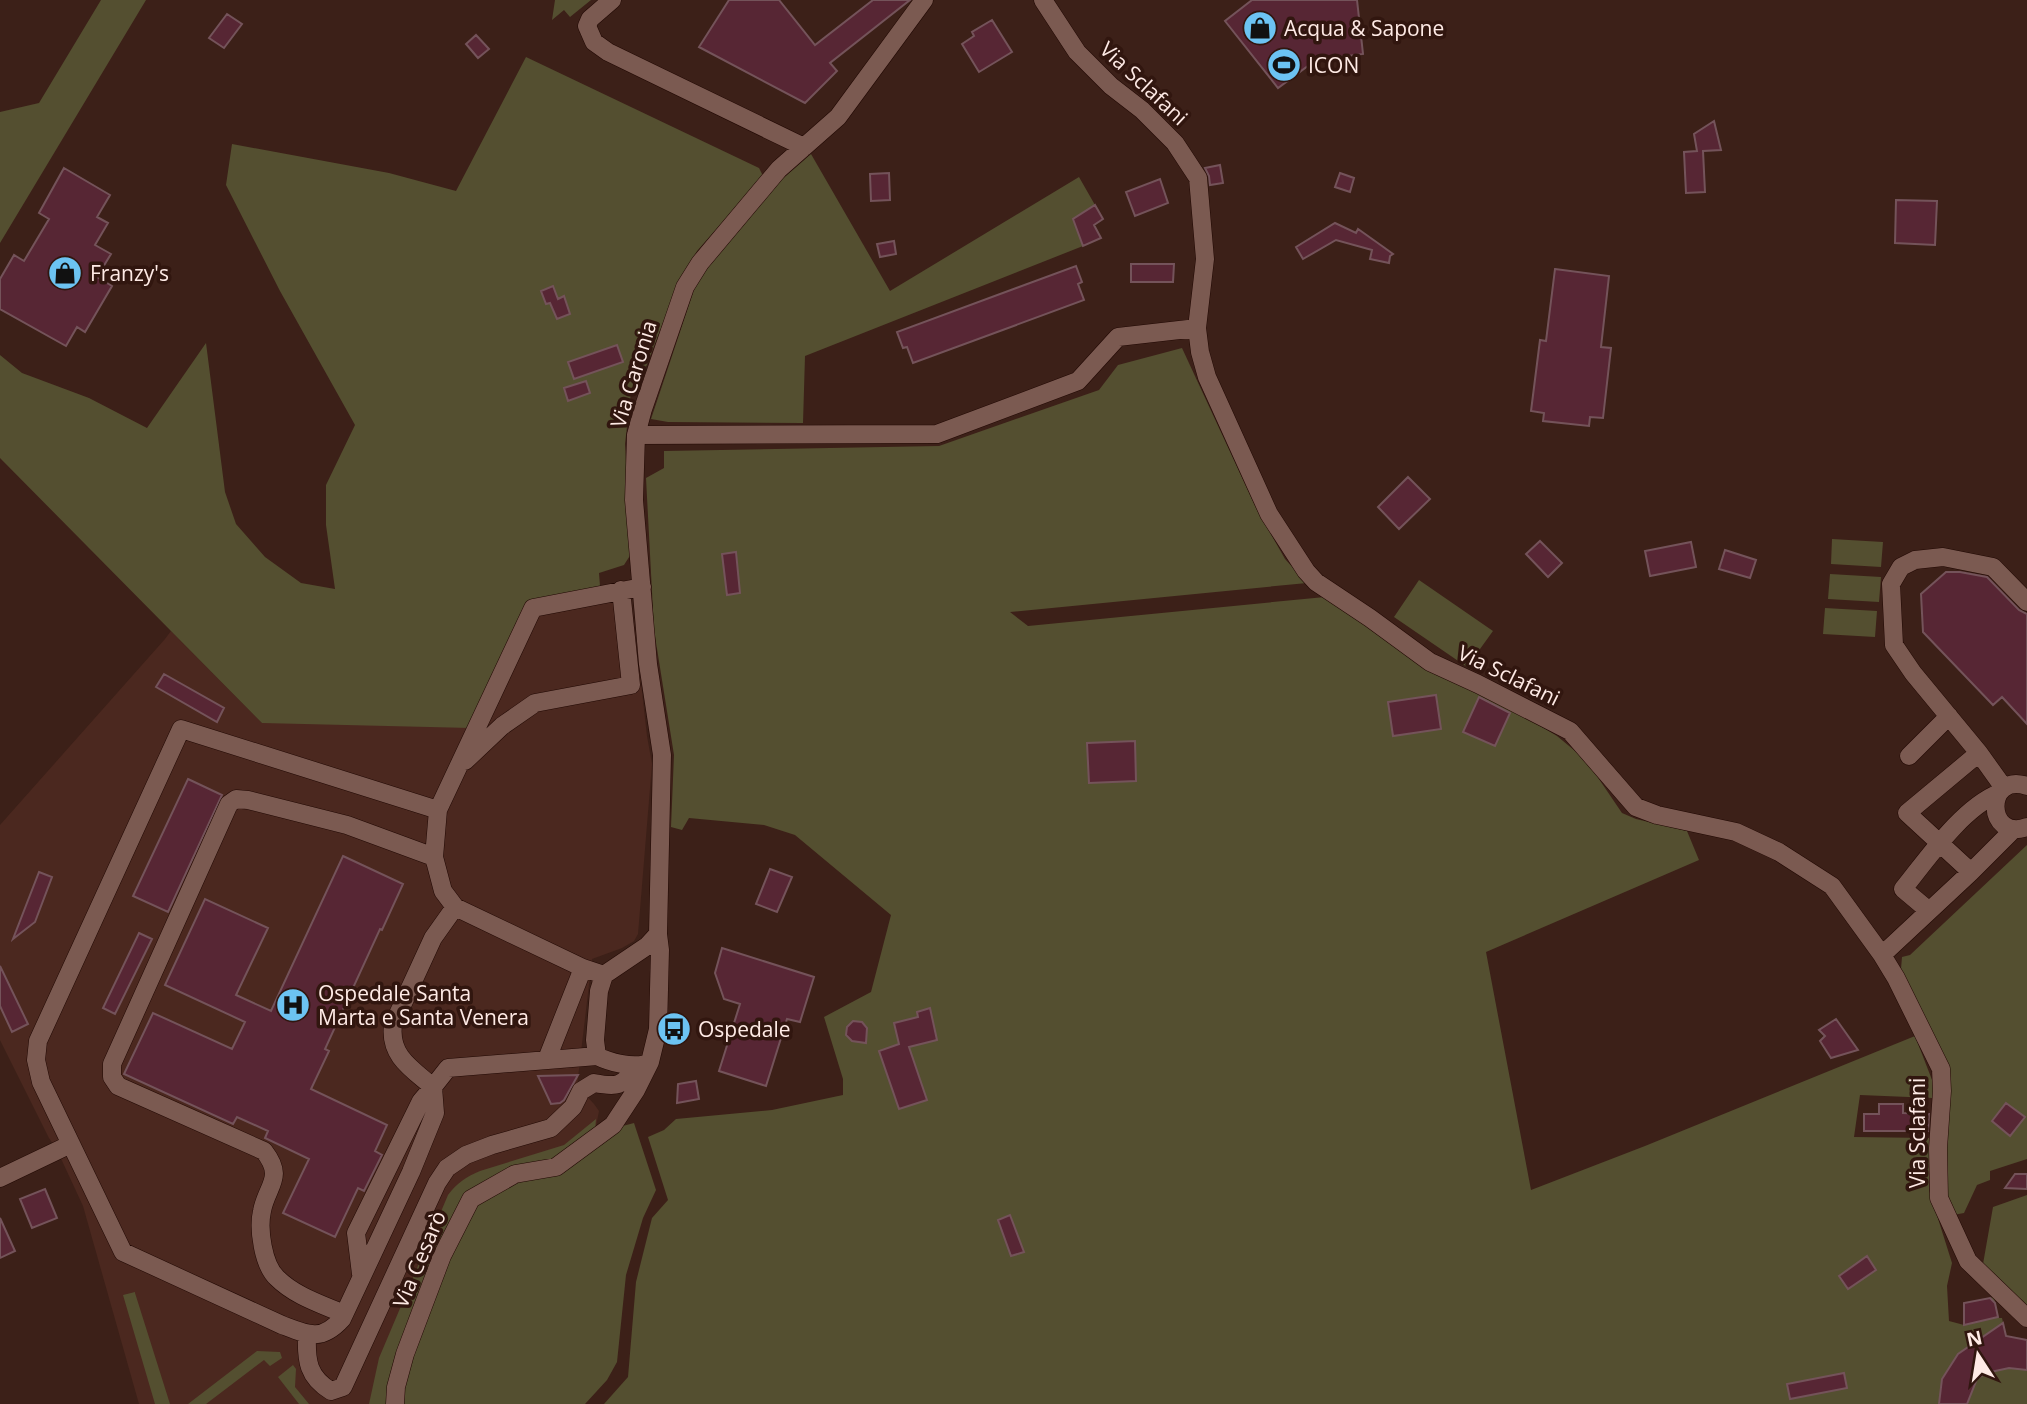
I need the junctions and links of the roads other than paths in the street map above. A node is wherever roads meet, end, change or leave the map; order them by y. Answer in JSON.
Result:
{"nodes":[{"id":1,"x":612,"y":0,"type":"edge"},
{"id":2,"x":924,"y":0,"type":"edge"},
{"id":3,"x":1043,"y":0,"type":"edge"},
{"id":4,"x":804,"y":147,"type":"junction"},
{"id":5,"x":1197,"y":328,"type":"junction"},
{"id":6,"x":636,"y":435,"type":"junction"},
{"id":7,"x":642,"y":587,"type":"junction"},
{"id":8,"x":621,"y":590,"type":"junction"},
{"id":9,"x":2027,"y":603,"type":"edge"},
{"id":10,"x":1950,"y":716,"type":"junction"},
{"id":11,"x":1979,"y":753,"type":"junction"},
{"id":12,"x":1909,"y":756,"type":"dead end"},
{"id":13,"x":457,"y":769,"type":"junction"},
{"id":14,"x":2027,"y":786,"type":"edge"},
{"id":15,"x":2002,"y":791,"type":"junction"},
{"id":16,"x":438,"y":810,"type":"junction"},
{"id":17,"x":2020,"y":828,"type":"edge"},
{"id":18,"x":1939,"y":843,"type":"junction"},
{"id":19,"x":434,"y":857,"type":"junction"},
{"id":20,"x":1971,"y":872,"type":"junction"},
{"id":21,"x":456,"y":907,"type":"junction"},
{"id":22,"x":1928,"y":910,"type":"junction"},
{"id":23,"x":658,"y":934,"type":"junction"},
{"id":24,"x":1882,"y":955,"type":"junction"},
{"id":25,"x":583,"y":968,"type":"junction"},
{"id":26,"x":604,"y":975,"type":"junction"},
{"id":27,"x":597,"y":1056,"type":"junction"},
{"id":28,"x":547,"y":1059,"type":"junction"},
{"id":29,"x":644,"y":1064,"type":"junction"},
{"id":30,"x":433,"y":1087,"type":"junction"},
{"id":31,"x":71,"y":1144,"type":"junction"},
{"id":32,"x":411,"y":1172,"type":"junction"},
{"id":33,"x":0,"y":1178,"type":"edge"},
{"id":34,"x":437,"y":1183,"type":"junction"},
{"id":35,"x":362,"y":1274,"type":"junction"},
{"id":36,"x":346,"y":1310,"type":"junction"},
{"id":37,"x":375,"y":1317,"type":"junction"},
{"id":38,"x":2027,"y":1318,"type":"edge"},
{"id":39,"x":307,"y":1335,"type":"junction"},
{"id":40,"x":395,"y":1404,"type":"edge"}],
"edges":[{"from":1,"to":4,"type":"street"},
{"from":2,"to":4,"type":"street","name":"Via Caronia"},
{"from":3,"to":5,"type":"street","name":"Via Sclafani"},
{"from":4,"to":6,"type":"street","name":"Via Caronia"},
{"from":5,"to":6,"type":"street"},
{"from":5,"to":24,"type":"street","name":"Via Sclafani"},
{"from":6,"to":7,"type":"street","name":"Via Caronia"},
{"from":7,"to":8,"type":"street"},
{"from":7,"to":23,"type":"street","name":"Via Caronia"},
{"from":8,"to":13,"type":"street"},
{"from":8,"to":13,"type":"street"},
{"from":9,"to":10,"type":"street"},
{"from":10,"to":11,"type":"street"},
{"from":10,"to":12,"type":"street"},
{"from":11,"to":15,"type":"street"},
{"from":11,"to":18,"type":"street"},
{"from":13,"to":16,"type":"street"},
{"from":14,"to":15,"type":"street"},
{"from":15,"to":17,"type":"street"},
{"from":15,"to":18,"type":"street"},
{"from":16,"to":19,"type":"street"},
{"from":16,"to":31,"type":"street"},
{"from":17,"to":20,"type":"street"},
{"from":18,"to":20,"type":"street"},
{"from":18,"to":22,"type":"street"},
{"from":19,"to":21,"type":"street"},
{"from":19,"to":36,"type":"street"},
{"from":20,"to":22,"type":"street"},
{"from":21,"to":25,"type":"street"},
{"from":21,"to":30,"type":"street"},
{"from":22,"to":24,"type":"street"},
{"from":23,"to":26,"type":"street"},
{"from":23,"to":29,"type":"street","name":"Via Cesarò"},
{"from":24,"to":38,"type":"street","name":"Via Sclafani"},
{"from":25,"to":26,"type":"street"},
{"from":25,"to":28,"type":"street"},
{"from":26,"to":27,"type":"street"},
{"from":27,"to":28,"type":"street"},
{"from":27,"to":29,"type":"street"},
{"from":28,"to":30,"type":"street"},
{"from":29,"to":34,"type":"street"},
{"from":29,"to":40,"type":"street","name":"Via Cesarò"},
{"from":30,"to":32,"type":"street"},
{"from":30,"to":35,"type":"street"},
{"from":31,"to":33,"type":"street"},
{"from":31,"to":39,"type":"street"},
{"from":32,"to":34,"type":"street"},
{"from":32,"to":35,"type":"street"},
{"from":34,"to":37,"type":"street"},
{"from":35,"to":36,"type":"street"},
{"from":36,"to":37,"type":"street"},
{"from":36,"to":39,"type":"street"},
{"from":37,"to":39,"type":"street"}]}
